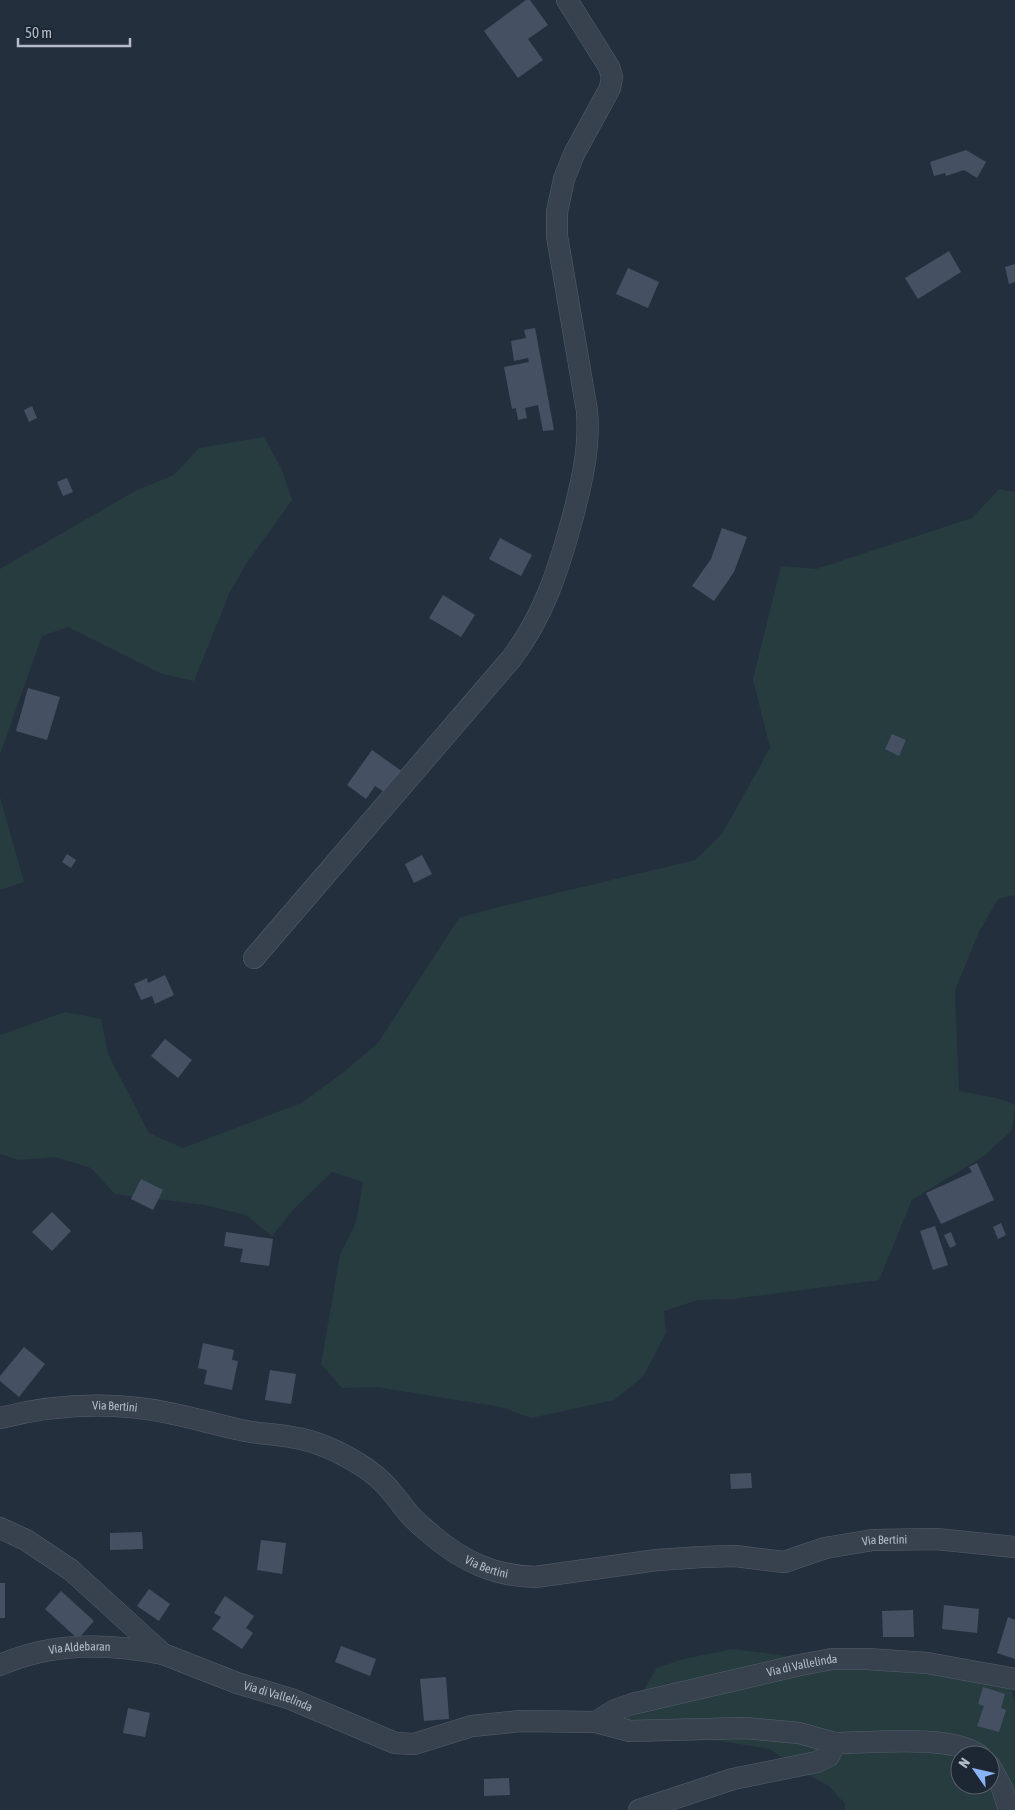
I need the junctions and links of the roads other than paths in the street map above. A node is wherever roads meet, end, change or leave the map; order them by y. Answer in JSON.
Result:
{"nodes":[{"id":1,"x":568,"y":0,"type":"edge"},
{"id":2,"x":254,"y":958,"type":"dead end"},
{"id":3,"x":0,"y":1418,"type":"edge"},
{"id":4,"x":0,"y":1528,"type":"edge"},
{"id":5,"x":1015,"y":1547,"type":"edge"},
{"id":6,"x":163,"y":1654,"type":"junction"},
{"id":7,"x":0,"y":1665,"type":"edge"},
{"id":8,"x":1015,"y":1679,"type":"edge"},
{"id":9,"x":596,"y":1722,"type":"junction"},
{"id":10,"x":835,"y":1743,"type":"junction"},
{"id":11,"x":955,"y":1745,"type":"edge"},
{"id":12,"x":1000,"y":1784,"type":"edge"},
{"id":13,"x":638,"y":1810,"type":"edge"},
{"id":14,"x":1009,"y":1810,"type":"edge"}],
"edges":[{"from":1,"to":2,"type":"street"},
{"from":3,"to":5,"type":"street","name":"Via Bertini"},
{"from":4,"to":6,"type":"street","name":"Via di Vallelinda"},
{"from":6,"to":7,"type":"street","name":"Via Aldebaran"},
{"from":6,"to":9,"type":"street","name":"Via di Vallelinda"},
{"from":8,"to":9,"type":"street","name":"Via di Vallelinda"},
{"from":9,"to":10,"type":"street","name":"Via di Vallelinda"},
{"from":10,"to":11,"type":"street","name":"Via di Vallelinda"},
{"from":10,"to":13,"type":"street"},
{"from":12,"to":14,"type":"street"}]}
